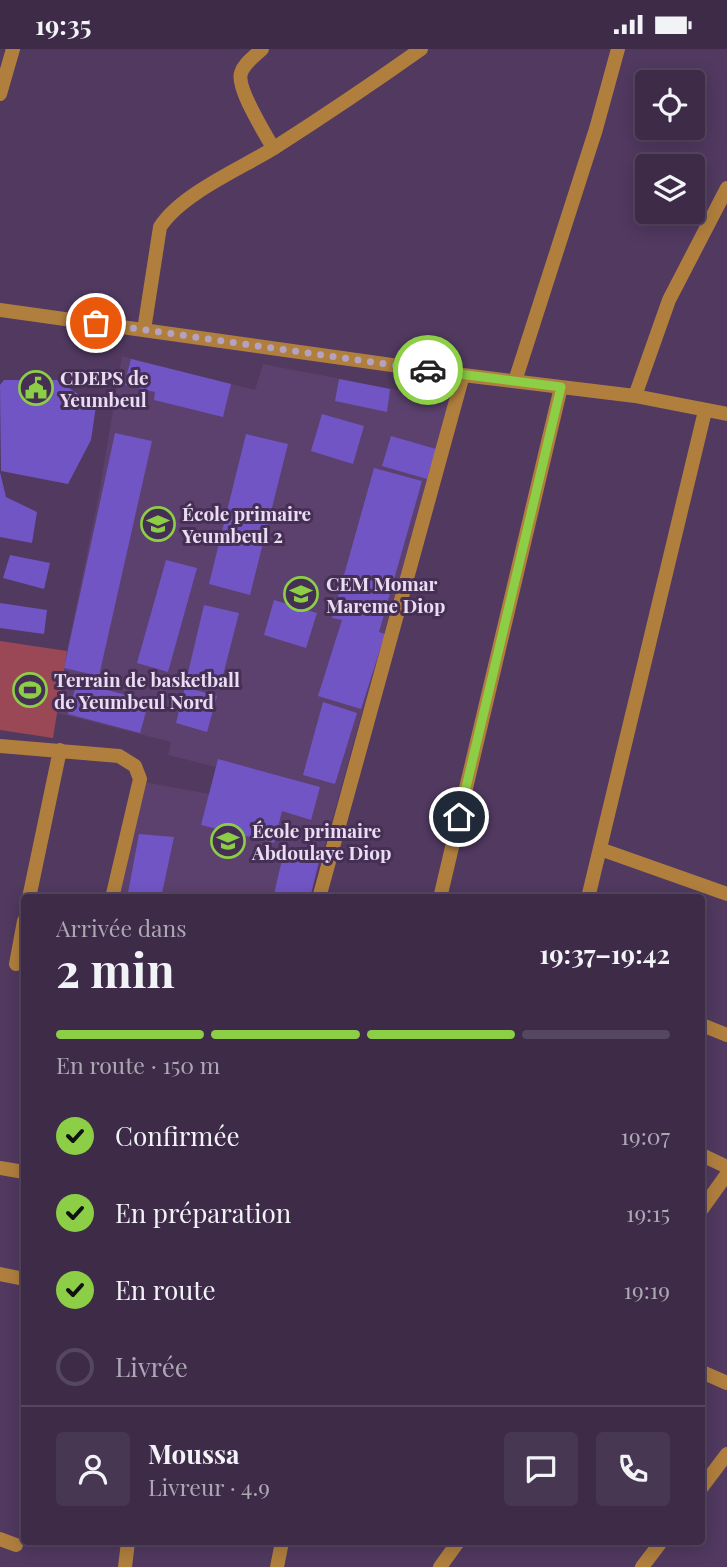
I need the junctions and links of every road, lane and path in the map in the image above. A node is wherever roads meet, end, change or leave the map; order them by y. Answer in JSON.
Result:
{"nodes":[{"id":1,"x":13,"y":49,"type":"edge"},
{"id":2,"x":262,"y":49,"type":"edge"},
{"id":3,"x":421,"y":49,"type":"edge"},
{"id":4,"x":618,"y":49,"type":"edge"},
{"id":5,"x":0,"y":94,"type":"edge"},
{"id":6,"x":273,"y":148,"type":"junction"},
{"id":7,"x":727,"y":188,"type":"edge"},
{"id":8,"x":0,"y":310,"type":"edge"},
{"id":9,"x":144,"y":330,"type":"junction"},
{"id":10,"x":463,"y":375,"type":"junction"},
{"id":11,"x":514,"y":381,"type":"junction"},
{"id":12,"x":561,"y":387,"type":"junction"},
{"id":13,"x":635,"y":396,"type":"junction"},
{"id":14,"x":705,"y":411,"type":"junction"},
{"id":15,"x":727,"y":414,"type":"edge"},
{"id":16,"x":0,"y":745,"type":"edge"},
{"id":17,"x":60,"y":750,"type":"junction"},
{"id":18,"x":600,"y":849,"type":"junction"},
{"id":19,"x":30,"y":894,"type":"edge"},
{"id":20,"x":113,"y":894,"type":"edge"},
{"id":21,"x":320,"y":894,"type":"edge"},
{"id":22,"x":441,"y":894,"type":"edge"},
{"id":23,"x":589,"y":894,"type":"edge"},
{"id":24,"x":727,"y":894,"type":"edge"},
{"id":25,"x":21,"y":937,"type":"edge"},
{"id":26,"x":16,"y":964,"type":"dead end"},
{"id":27,"x":705,"y":1026,"type":"edge"},
{"id":28,"x":727,"y":1035,"type":"edge"},
{"id":29,"x":705,"y":1156,"type":"edge"},
{"id":30,"x":727,"y":1167,"type":"edge"},
{"id":31,"x":0,"y":1168,"type":"edge"},
{"id":32,"x":21,"y":1172,"type":"edge"},
{"id":33,"x":727,"y":1174,"type":"edge"},
{"id":34,"x":705,"y":1205,"type":"edge"},
{"id":35,"x":0,"y":1274,"type":"edge"},
{"id":36,"x":21,"y":1278,"type":"edge"},
{"id":37,"x":705,"y":1373,"type":"edge"},
{"id":38,"x":727,"y":1383,"type":"edge"},
{"id":39,"x":727,"y":1454,"type":"edge"},
{"id":40,"x":705,"y":1483,"type":"edge"},
{"id":41,"x":0,"y":1539,"type":"edge"},
{"id":42,"x":16,"y":1545,"type":"dead end"},
{"id":43,"x":128,"y":1545,"type":"edge"},
{"id":44,"x":281,"y":1545,"type":"edge"},
{"id":45,"x":456,"y":1545,"type":"edge"},
{"id":46,"x":659,"y":1545,"type":"edge"},
{"id":47,"x":125,"y":1567,"type":"edge"},
{"id":48,"x":277,"y":1567,"type":"edge"},
{"id":49,"x":440,"y":1567,"type":"edge"},
{"id":50,"x":642,"y":1567,"type":"edge"}],
"edges":[{"from":1,"to":5,"type":"street"},
{"from":2,"to":6,"type":"street"},
{"from":3,"to":6,"type":"street"},
{"from":4,"to":11,"type":"street"},
{"from":6,"to":9,"type":"street"},
{"from":7,"to":13,"type":"street"},
{"from":8,"to":9,"type":"street"},
{"from":9,"to":10,"type":"street"},
{"from":10,"to":11,"type":"street"},
{"from":10,"to":21,"type":"street"},
{"from":11,"to":12,"type":"street"},
{"from":12,"to":13,"type":"street"},
{"from":12,"to":22,"type":"street"},
{"from":13,"to":14,"type":"street"},
{"from":14,"to":15,"type":"street"},
{"from":14,"to":18,"type":"street"},
{"from":16,"to":17,"type":"street"},
{"from":17,"to":19,"type":"street"},
{"from":17,"to":20,"type":"street"},
{"from":18,"to":23,"type":"street"},
{"from":18,"to":24,"type":"street"},
{"from":25,"to":26,"type":"street"},
{"from":27,"to":28,"type":"street"},
{"from":29,"to":30,"type":"street"},
{"from":31,"to":32,"type":"street"},
{"from":33,"to":34,"type":"street"},
{"from":35,"to":36,"type":"street"},
{"from":37,"to":38,"type":"street"},
{"from":39,"to":40,"type":"street"},
{"from":41,"to":42,"type":"street"},
{"from":43,"to":47,"type":"street"},
{"from":44,"to":48,"type":"street"},
{"from":45,"to":49,"type":"street"},
{"from":46,"to":50,"type":"street"}]}
